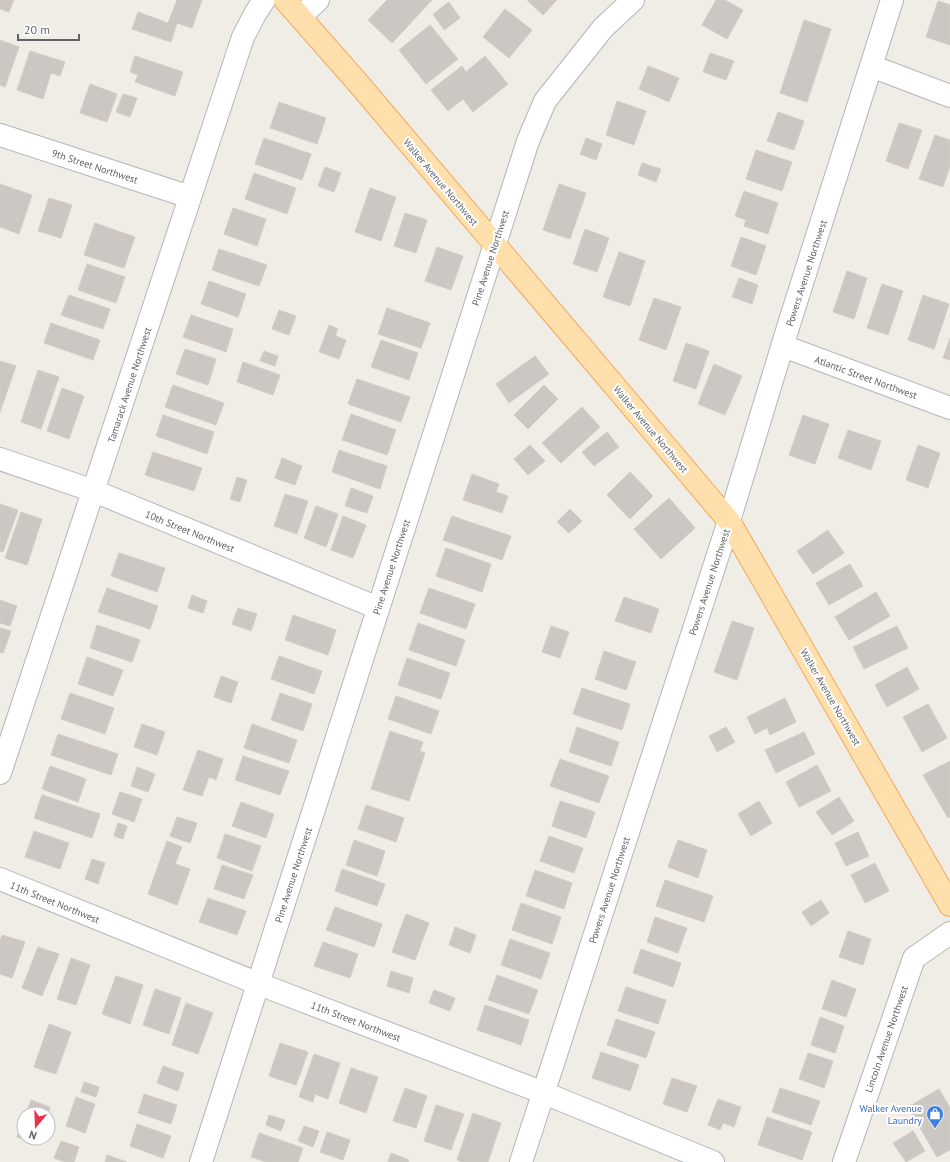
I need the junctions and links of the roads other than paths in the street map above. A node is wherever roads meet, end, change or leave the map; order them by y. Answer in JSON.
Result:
{"nodes":[{"id":1,"x":264,"y":0,"type":"edge"},
{"id":2,"x":285,"y":0,"type":"edge"},
{"id":3,"x":318,"y":0,"type":"edge"},
{"id":4,"x":633,"y":0,"type":"edge"},
{"id":5,"x":892,"y":0,"type":"edge"},
{"id":6,"x":300,"y":17,"type":"junction"},
{"id":7,"x":871,"y":66,"type":"junction"},
{"id":8,"x":950,"y":96,"type":"edge"},
{"id":9,"x":0,"y":135,"type":"edge"},
{"id":10,"x":190,"y":197,"type":"junction"},
{"id":11,"x":494,"y":245,"type":"junction"},
{"id":12,"x":783,"y":346,"type":"junction"},
{"id":13,"x":950,"y":408,"type":"edge"},
{"id":14,"x":0,"y":459,"type":"edge"},
{"id":15,"x":94,"y":491,"type":"junction"},
{"id":16,"x":729,"y":520,"type":"junction"},
{"id":17,"x":378,"y":608,"type":"junction"},
{"id":18,"x":0,"y":773,"type":"edge"},
{"id":19,"x":0,"y":879,"type":"edge"},
{"id":20,"x":950,"y":905,"type":"edge"},
{"id":21,"x":950,"y":933,"type":"edge"},
{"id":22,"x":259,"y":984,"type":"junction"},
{"id":23,"x":544,"y":1093,"type":"junction"},
{"id":24,"x":201,"y":1162,"type":"edge"},
{"id":25,"x":521,"y":1162,"type":"edge"},
{"id":26,"x":713,"y":1162,"type":"edge"},
{"id":27,"x":844,"y":1162,"type":"edge"}],
"edges":[{"from":1,"to":10,"type":"street","name":"Tamarack Avenue Northwest"},
{"from":2,"to":6,"type":"main road","name":"Walker Avenue Northwest"},
{"from":3,"to":6,"type":"street"},
{"from":4,"to":11,"type":"street","name":"Pine Avenue Northwest"},
{"from":5,"to":7,"type":"street","name":"Powers Avenue Northwest"},
{"from":6,"to":11,"type":"main road","name":"Walker Avenue Northwest"},
{"from":7,"to":8,"type":"street"},
{"from":7,"to":12,"type":"street","name":"Powers Avenue Northwest"},
{"from":9,"to":10,"type":"street","name":"9th Street Northwest"},
{"from":10,"to":15,"type":"street","name":"Tamarack Avenue Northwest"},
{"from":11,"to":16,"type":"main road","name":"Walker Avenue Northwest"},
{"from":11,"to":17,"type":"street","name":"Pine Avenue Northwest"},
{"from":12,"to":13,"type":"street","name":"Atlantic Street Northwest"},
{"from":12,"to":16,"type":"street","name":"Powers Avenue Northwest"},
{"from":14,"to":15,"type":"street","name":"10th Street Northwest"},
{"from":15,"to":17,"type":"street","name":"10th Street Northwest"},
{"from":15,"to":18,"type":"street","name":"Tamarack Avenue Northwest"},
{"from":16,"to":20,"type":"main road","name":"Walker Avenue Northwest"},
{"from":16,"to":23,"type":"street","name":"Powers Avenue Northwest"},
{"from":17,"to":22,"type":"street","name":"Pine Avenue Northwest"},
{"from":19,"to":22,"type":"street","name":"11th Street Northwest"},
{"from":21,"to":27,"type":"street","name":"Lincoln Avenue Northwest"},
{"from":22,"to":23,"type":"street","name":"11th Street Northwest"},
{"from":22,"to":24,"type":"street","name":"Pine Avenue Northwest"},
{"from":23,"to":25,"type":"street","name":"Powers Avenue Northwest"},
{"from":23,"to":26,"type":"street","name":"11th Street Northwest"}]}
